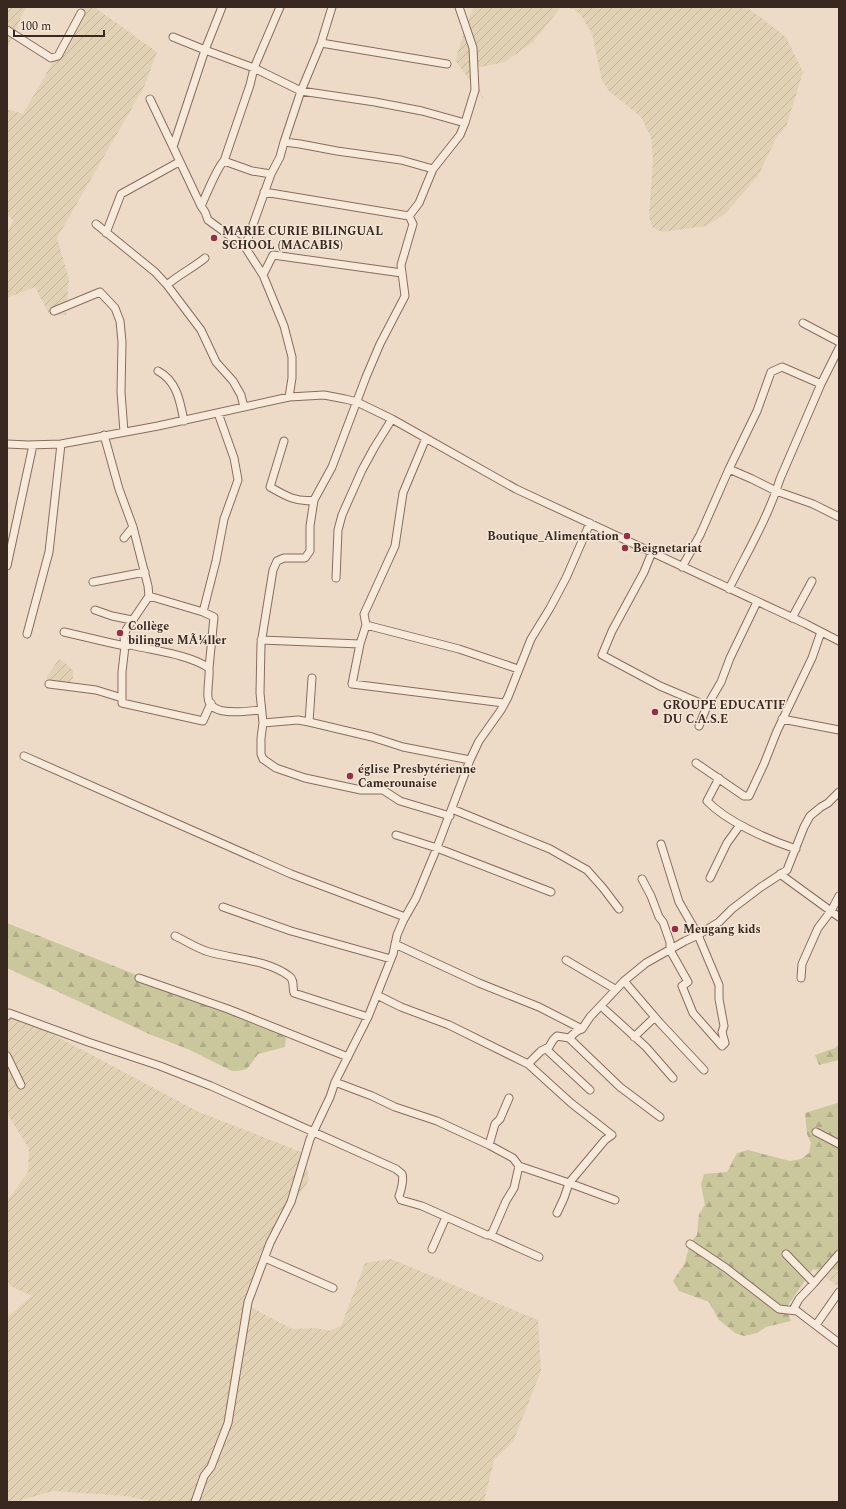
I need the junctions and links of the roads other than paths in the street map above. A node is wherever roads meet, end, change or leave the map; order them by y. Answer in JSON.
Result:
{"nodes":[{"id":1,"x":222,"y":7,"type":"edge"},
{"id":2,"x":280,"y":7,"type":"edge"},
{"id":3,"x":332,"y":7,"type":"edge"},
{"id":4,"x":459,"y":7,"type":"edge"},
{"id":5,"x":81,"y":14,"type":"dead end"},
{"id":6,"x":7,"y":30,"type":"edge"},
{"id":7,"x":173,"y":37,"type":"dead end"},
{"id":8,"x":321,"y":43,"type":"junction"},
{"id":9,"x":205,"y":50,"type":"junction"},
{"id":10,"x":447,"y":64,"type":"dead end"},
{"id":11,"x":254,"y":68,"type":"junction"},
{"id":12,"x":301,"y":91,"type":"junction"},
{"id":13,"x":150,"y":99,"type":"dead end"},
{"id":14,"x":465,"y":122,"type":"junction"},
{"id":15,"x":284,"y":142,"type":"junction"},
{"id":16,"x":173,"y":148,"type":"junction"},
{"id":17,"x":224,"y":161,"type":"junction"},
{"id":18,"x":179,"y":162,"type":"junction"},
{"id":19,"x":433,"y":169,"type":"junction"},
{"id":20,"x":271,"y":174,"type":"junction"},
{"id":21,"x":264,"y":192,"type":"junction"},
{"id":22,"x":201,"y":206,"type":"junction"},
{"id":23,"x":409,"y":216,"type":"junction"},
{"id":24,"x":96,"y":224,"type":"dead end"},
{"id":25,"x":106,"y":233,"type":"junction"},
{"id":26,"x":245,"y":247,"type":"junction"},
{"id":27,"x":205,"y":258,"type":"dead end"},
{"id":28,"x":402,"y":273,"type":"junction"},
{"id":29,"x":263,"y":275,"type":"junction"},
{"id":30,"x":167,"y":285,"type":"junction"},
{"id":31,"x":54,"y":311,"type":"dead end"},
{"id":32,"x":802,"y":323,"type":"dead end"},
{"id":33,"x":839,"y":342,"type":"edge"},
{"id":34,"x":839,"y":348,"type":"edge"},
{"id":35,"x":158,"y":371,"type":"dead end"},
{"id":36,"x":821,"y":384,"type":"junction"},
{"id":37,"x":289,"y":398,"type":"junction"},
{"id":38,"x":357,"y":402,"type":"junction"},
{"id":39,"x":244,"y":407,"type":"junction"},
{"id":40,"x":218,"y":413,"type":"junction"},
{"id":41,"x":392,"y":419,"type":"junction"},
{"id":42,"x":184,"y":421,"type":"junction"},
{"id":43,"x":124,"y":432,"type":"junction"},
{"id":44,"x":104,"y":435,"type":"junction"},
{"id":45,"x":426,"y":438,"type":"junction"},
{"id":46,"x":284,"y":441,"type":"dead end"},
{"id":47,"x":7,"y":444,"type":"edge"},
{"id":48,"x":61,"y":444,"type":"junction"},
{"id":49,"x":33,"y":445,"type":"junction"},
{"id":50,"x":729,"y":469,"type":"junction"},
{"id":51,"x":776,"y":491,"type":"junction"},
{"id":52,"x":314,"y":500,"type":"junction"},
{"id":53,"x":839,"y":517,"type":"edge"},
{"id":54,"x":590,"y":523,"type":"junction"},
{"id":55,"x":133,"y":527,"type":"junction"},
{"id":56,"x":124,"y":538,"type":"dead end"},
{"id":57,"x":652,"y":552,"type":"junction"},
{"id":58,"x":7,"y":566,"type":"edge"},
{"id":59,"x":682,"y":567,"type":"junction"},
{"id":60,"x":145,"y":572,"type":"junction"},
{"id":61,"x":336,"y":578,"type":"dead end"},
{"id":62,"x":812,"y":581,"type":"dead end"},
{"id":63,"x":93,"y":582,"type":"dead end"},
{"id":64,"x":729,"y":589,"type":"junction"},
{"id":65,"x":148,"y":596,"type":"junction"},
{"id":66,"x":757,"y":602,"type":"junction"},
{"id":67,"x":95,"y":610,"type":"dead end"},
{"id":68,"x":203,"y":612,"type":"junction"},
{"id":69,"x":792,"y":618,"type":"junction"},
{"id":70,"x":132,"y":620,"type":"junction"},
{"id":71,"x":366,"y":625,"type":"junction"},
{"id":72,"x":64,"y":632,"type":"dead end"},
{"id":73,"x":822,"y":632,"type":"junction"},
{"id":74,"x":27,"y":634,"type":"dead end"},
{"id":75,"x":261,"y":640,"type":"junction"},
{"id":76,"x":839,"y":642,"type":"edge"},
{"id":77,"x":360,"y":644,"type":"junction"},
{"id":78,"x":125,"y":646,"type":"junction"},
{"id":79,"x":209,"y":668,"type":"junction"},
{"id":80,"x":518,"y":669,"type":"junction"},
{"id":81,"x":312,"y":678,"type":"dead end"},
{"id":82,"x":49,"y":684,"type":"dead end"},
{"id":83,"x":122,"y":698,"type":"junction"},
{"id":84,"x":211,"y":703,"type":"junction"},
{"id":85,"x":504,"y":703,"type":"junction"},
{"id":86,"x":707,"y":706,"type":"junction"},
{"id":87,"x":261,"y":710,"type":"junction"},
{"id":88,"x":782,"y":719,"type":"junction"},
{"id":89,"x":309,"y":722,"type":"junction"},
{"id":90,"x":263,"y":723,"type":"junction"},
{"id":91,"x":699,"y":726,"type":"dead end"},
{"id":92,"x":839,"y":730,"type":"edge"},
{"id":93,"x":24,"y":756,"type":"dead end"},
{"id":94,"x":470,"y":760,"type":"junction"},
{"id":95,"x":696,"y":763,"type":"dead end"},
{"id":96,"x":719,"y":778,"type":"junction"},
{"id":97,"x":839,"y":792,"type":"edge"},
{"id":98,"x":452,"y":809,"type":"junction"},
{"id":99,"x":450,"y":816,"type":"junction"},
{"id":100,"x":740,"y":825,"type":"junction"},
{"id":101,"x":396,"y":835,"type":"dead end"},
{"id":102,"x":661,"y":844,"type":"dead end"},
{"id":103,"x":437,"y":848,"type":"junction"},
{"id":104,"x":796,"y":850,"type":"junction"},
{"id":105,"x":780,"y":874,"type":"junction"},
{"id":106,"x":710,"y":878,"type":"dead end"},
{"id":107,"x":642,"y":879,"type":"dead end"},
{"id":108,"x":551,"y":892,"type":"dead end"},
{"id":109,"x":839,"y":896,"type":"edge"},
{"id":110,"x":223,"y":907,"type":"dead end"},
{"id":111,"x":619,"y":909,"type":"dead end"},
{"id":112,"x":831,"y":911,"type":"junction"},
{"id":113,"x":405,"y":917,"type":"junction"},
{"id":114,"x":839,"y":917,"type":"edge"},
{"id":115,"x":175,"y":936,"type":"dead end"},
{"id":116,"x":698,"y":936,"type":"junction"},
{"id":117,"x":395,"y":944,"type":"junction"},
{"id":118,"x":670,"y":950,"type":"junction"},
{"id":119,"x":391,"y":959,"type":"junction"},
{"id":120,"x":566,"y":960,"type":"dead end"},
{"id":121,"x":139,"y":978,"type":"dead end"},
{"id":122,"x":801,"y":978,"type":"dead end"},
{"id":123,"x":624,"y":980,"type":"junction"},
{"id":124,"x":615,"y":989,"type":"junction"},
{"id":125,"x":377,"y":995,"type":"junction"},
{"id":126,"x":601,"y":1006,"type":"junction"},
{"id":127,"x":7,"y":1016,"type":"edge"},
{"id":128,"x":368,"y":1017,"type":"junction"},
{"id":129,"x":655,"y":1017,"type":"junction"},
{"id":130,"x":582,"y":1029,"type":"junction"},
{"id":131,"x":634,"y":1037,"type":"junction"},
{"id":132,"x":569,"y":1038,"type":"junction"},
{"id":133,"x":546,"y":1049,"type":"junction"},
{"id":134,"x":7,"y":1056,"type":"edge"},
{"id":135,"x":348,"y":1057,"type":"junction"},
{"id":136,"x":528,"y":1064,"type":"junction"},
{"id":137,"x":704,"y":1070,"type":"dead end"},
{"id":138,"x":673,"y":1078,"type":"dead end"},
{"id":139,"x":335,"y":1082,"type":"junction"},
{"id":140,"x":21,"y":1085,"type":"dead end"},
{"id":141,"x":590,"y":1090,"type":"dead end"},
{"id":142,"x":509,"y":1098,"type":"dead end"},
{"id":143,"x":660,"y":1117,"type":"dead end"},
{"id":144,"x":314,"y":1131,"type":"junction"},
{"id":145,"x":816,"y":1132,"type":"dead end"},
{"id":146,"x":839,"y":1144,"type":"edge"},
{"id":147,"x":489,"y":1145,"type":"junction"},
{"id":148,"x":519,"y":1166,"type":"junction"},
{"id":149,"x":569,"y":1183,"type":"junction"},
{"id":150,"x":614,"y":1200,"type":"dead end"},
{"id":151,"x":557,"y":1213,"type":"dead end"},
{"id":152,"x":446,"y":1216,"type":"junction"},
{"id":153,"x":490,"y":1235,"type":"junction"},
{"id":154,"x":690,"y":1244,"type":"dead end"},
{"id":155,"x":432,"y":1249,"type":"dead end"},
{"id":156,"x":786,"y":1254,"type":"dead end"},
{"id":157,"x":839,"y":1254,"type":"edge"},
{"id":158,"x":539,"y":1257,"type":"dead end"},
{"id":159,"x":264,"y":1258,"type":"junction"},
{"id":160,"x":814,"y":1283,"type":"junction"},
{"id":161,"x":333,"y":1288,"type":"dead end"},
{"id":162,"x":839,"y":1292,"type":"edge"},
{"id":163,"x":793,"y":1310,"type":"junction"},
{"id":164,"x":816,"y":1325,"type":"junction"},
{"id":165,"x":839,"y":1343,"type":"edge"},
{"id":166,"x":195,"y":1502,"type":"edge"}],
"edges":[{"from":1,"to":9,"type":"street"},
{"from":2,"to":11,"type":"street"},
{"from":3,"to":8,"type":"street"},
{"from":4,"to":14,"type":"street"},
{"from":5,"to":6,"type":"street"},
{"from":7,"to":9,"type":"street"},
{"from":8,"to":10,"type":"street"},
{"from":8,"to":12,"type":"street"},
{"from":9,"to":11,"type":"street"},
{"from":9,"to":16,"type":"street"},
{"from":11,"to":12,"type":"street"},
{"from":11,"to":17,"type":"street"},
{"from":12,"to":14,"type":"street"},
{"from":12,"to":15,"type":"street"},
{"from":13,"to":16,"type":"street"},
{"from":14,"to":19,"type":"street"},
{"from":15,"to":19,"type":"street"},
{"from":15,"to":20,"type":"street"},
{"from":16,"to":18,"type":"street"},
{"from":17,"to":20,"type":"street"},
{"from":17,"to":22,"type":"street"},
{"from":18,"to":22,"type":"street"},
{"from":18,"to":25,"type":"street"},
{"from":19,"to":23,"type":"street"},
{"from":20,"to":21,"type":"street"},
{"from":21,"to":23,"type":"street"},
{"from":21,"to":26,"type":"street"},
{"from":22,"to":26,"type":"street"},
{"from":23,"to":28,"type":"street"},
{"from":24,"to":25,"type":"street"},
{"from":25,"to":30,"type":"street"},
{"from":26,"to":29,"type":"street"},
{"from":27,"to":30,"type":"street"},
{"from":28,"to":29,"type":"street"},
{"from":28,"to":38,"type":"street"},
{"from":29,"to":37,"type":"street"},
{"from":30,"to":39,"type":"street"},
{"from":31,"to":43,"type":"street"},
{"from":32,"to":33,"type":"street"},
{"from":34,"to":36,"type":"street"},
{"from":35,"to":42,"type":"street"},
{"from":36,"to":50,"type":"street"},
{"from":36,"to":51,"type":"street"},
{"from":37,"to":38,"type":"street"},
{"from":37,"to":39,"type":"street"},
{"from":38,"to":41,"type":"street"},
{"from":38,"to":52,"type":"street"},
{"from":39,"to":40,"type":"street"},
{"from":40,"to":42,"type":"street"},
{"from":40,"to":68,"type":"street"},
{"from":41,"to":45,"type":"street"},
{"from":41,"to":61,"type":"street"},
{"from":42,"to":43,"type":"street"},
{"from":43,"to":44,"type":"street"},
{"from":44,"to":48,"type":"street"},
{"from":44,"to":55,"type":"street"},
{"from":45,"to":54,"type":"street"},
{"from":45,"to":71,"type":"street"},
{"from":46,"to":52,"type":"street"},
{"from":47,"to":49,"type":"street"},
{"from":48,"to":49,"type":"street"},
{"from":48,"to":74,"type":"street"},
{"from":49,"to":58,"type":"street"},
{"from":50,"to":51,"type":"street"},
{"from":50,"to":59,"type":"street"},
{"from":51,"to":53,"type":"street"},
{"from":51,"to":64,"type":"street"},
{"from":52,"to":75,"type":"street"},
{"from":54,"to":57,"type":"street"},
{"from":54,"to":80,"type":"street"},
{"from":55,"to":56,"type":"street"},
{"from":55,"to":60,"type":"street"},
{"from":57,"to":59,"type":"street"},
{"from":57,"to":86,"type":"street"},
{"from":59,"to":64,"type":"street"},
{"from":60,"to":63,"type":"street"},
{"from":60,"to":65,"type":"street"},
{"from":62,"to":69,"type":"street"},
{"from":64,"to":66,"type":"street"},
{"from":65,"to":68,"type":"street"},
{"from":65,"to":70,"type":"street"},
{"from":66,"to":69,"type":"street"},
{"from":66,"to":86,"type":"street"},
{"from":67,"to":70,"type":"street"},
{"from":68,"to":79,"type":"street"},
{"from":69,"to":73,"type":"street"},
{"from":70,"to":78,"type":"street"},
{"from":71,"to":77,"type":"street"},
{"from":71,"to":80,"type":"street"},
{"from":72,"to":78,"type":"street"},
{"from":73,"to":76,"type":"street"},
{"from":73,"to":88,"type":"street"},
{"from":75,"to":77,"type":"street"},
{"from":75,"to":87,"type":"street"},
{"from":77,"to":85,"type":"street"},
{"from":78,"to":79,"type":"street"},
{"from":78,"to":83,"type":"street"},
{"from":79,"to":84,"type":"street"},
{"from":80,"to":85,"type":"street"},
{"from":81,"to":89,"type":"street"},
{"from":82,"to":83,"type":"street"},
{"from":83,"to":84,"type":"street"},
{"from":84,"to":87,"type":"street"},
{"from":85,"to":94,"type":"street"},
{"from":86,"to":91,"type":"street"},
{"from":87,"to":90,"type":"street"},
{"from":88,"to":92,"type":"street"},
{"from":88,"to":96,"type":"street"},
{"from":89,"to":90,"type":"street"},
{"from":89,"to":94,"type":"street"},
{"from":90,"to":99,"type":"street"},
{"from":93,"to":113,"type":"street"},
{"from":94,"to":98,"type":"street"},
{"from":95,"to":96,"type":"street"},
{"from":96,"to":100,"type":"street"},
{"from":97,"to":104,"type":"street"},
{"from":98,"to":99,"type":"street"},
{"from":98,"to":111,"type":"street"},
{"from":99,"to":103,"type":"street"},
{"from":100,"to":104,"type":"street"},
{"from":100,"to":106,"type":"street"},
{"from":101,"to":103,"type":"street"},
{"from":102,"to":116,"type":"street"},
{"from":103,"to":108,"type":"street"},
{"from":103,"to":113,"type":"street"},
{"from":104,"to":105,"type":"street"},
{"from":105,"to":112,"type":"street"},
{"from":105,"to":116,"type":"street"},
{"from":107,"to":118,"type":"street"},
{"from":109,"to":112,"type":"street"},
{"from":110,"to":119,"type":"street"},
{"from":112,"to":114,"type":"street"},
{"from":112,"to":122,"type":"street"},
{"from":113,"to":117,"type":"street"},
{"from":115,"to":128,"type":"street"},
{"from":116,"to":118,"type":"street"},
{"from":116,"to":118,"type":"street"},
{"from":117,"to":119,"type":"street"},
{"from":117,"to":130,"type":"street"},
{"from":118,"to":123,"type":"street"},
{"from":119,"to":125,"type":"street"},
{"from":120,"to":124,"type":"street"},
{"from":121,"to":135,"type":"street"},
{"from":123,"to":124,"type":"street"},
{"from":123,"to":129,"type":"street"},
{"from":124,"to":126,"type":"street"},
{"from":125,"to":128,"type":"street"},
{"from":125,"to":136,"type":"street"},
{"from":126,"to":130,"type":"street"},
{"from":126,"to":131,"type":"street"},
{"from":127,"to":144,"type":"street"},
{"from":128,"to":135,"type":"street"},
{"from":129,"to":131,"type":"street"},
{"from":129,"to":137,"type":"street"},
{"from":130,"to":132,"type":"street"},
{"from":131,"to":138,"type":"street"},
{"from":132,"to":133,"type":"street"},
{"from":132,"to":143,"type":"street"},
{"from":133,"to":136,"type":"street"},
{"from":133,"to":141,"type":"street"},
{"from":134,"to":140,"type":"street"},
{"from":135,"to":139,"type":"street"},
{"from":136,"to":149,"type":"street"},
{"from":139,"to":144,"type":"street"},
{"from":139,"to":147,"type":"street"},
{"from":142,"to":147,"type":"street"},
{"from":144,"to":152,"type":"street"},
{"from":144,"to":159,"type":"street"},
{"from":145,"to":146,"type":"street"},
{"from":147,"to":148,"type":"street"},
{"from":148,"to":149,"type":"street"},
{"from":148,"to":153,"type":"street"},
{"from":149,"to":150,"type":"street"},
{"from":149,"to":151,"type":"street"},
{"from":152,"to":153,"type":"street"},
{"from":152,"to":155,"type":"street"},
{"from":153,"to":158,"type":"street"},
{"from":154,"to":163,"type":"street"},
{"from":156,"to":160,"type":"street"},
{"from":157,"to":160,"type":"street"},
{"from":159,"to":161,"type":"street"},
{"from":159,"to":166,"type":"street"},
{"from":160,"to":163,"type":"street"},
{"from":162,"to":164,"type":"street"},
{"from":163,"to":164,"type":"street"},
{"from":164,"to":165,"type":"street"}]}
